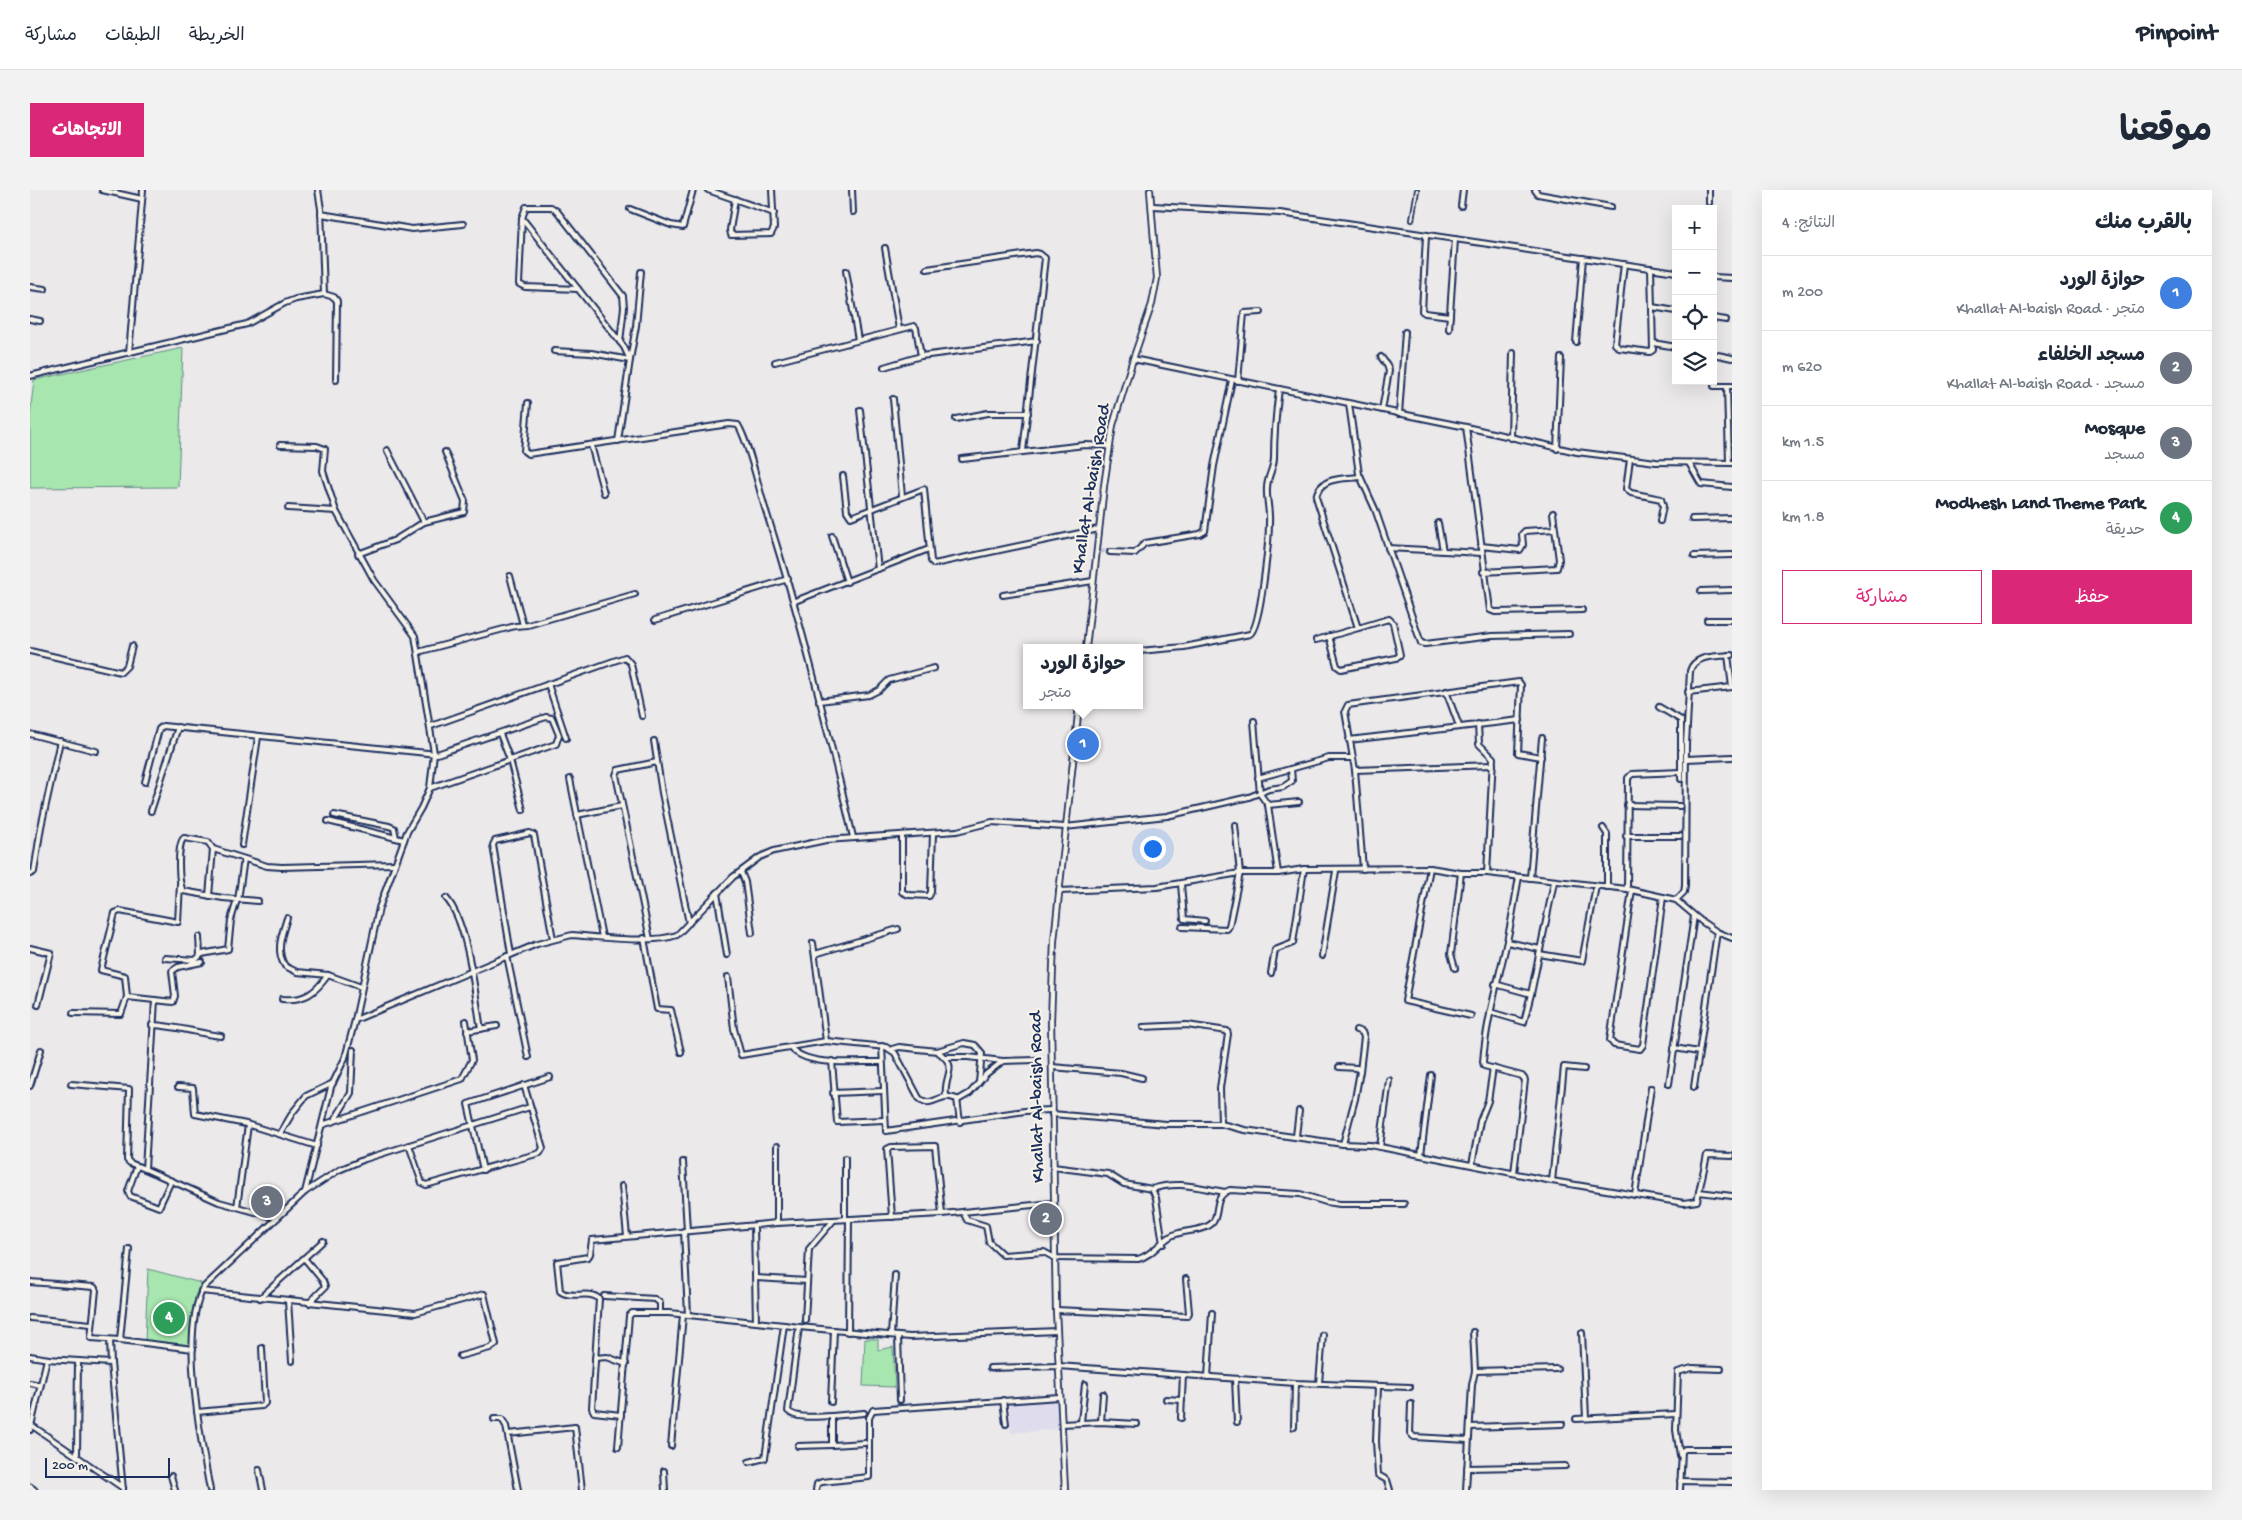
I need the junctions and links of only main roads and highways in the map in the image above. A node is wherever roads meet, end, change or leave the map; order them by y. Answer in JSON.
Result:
{"nodes":[{"id":1,"x":30,"y":1487,"type":"edge"},
{"id":2,"x":34,"y":1490,"type":"edge"}],
"edges":[{"from":1,"to":2,"type":"main road"}]}
